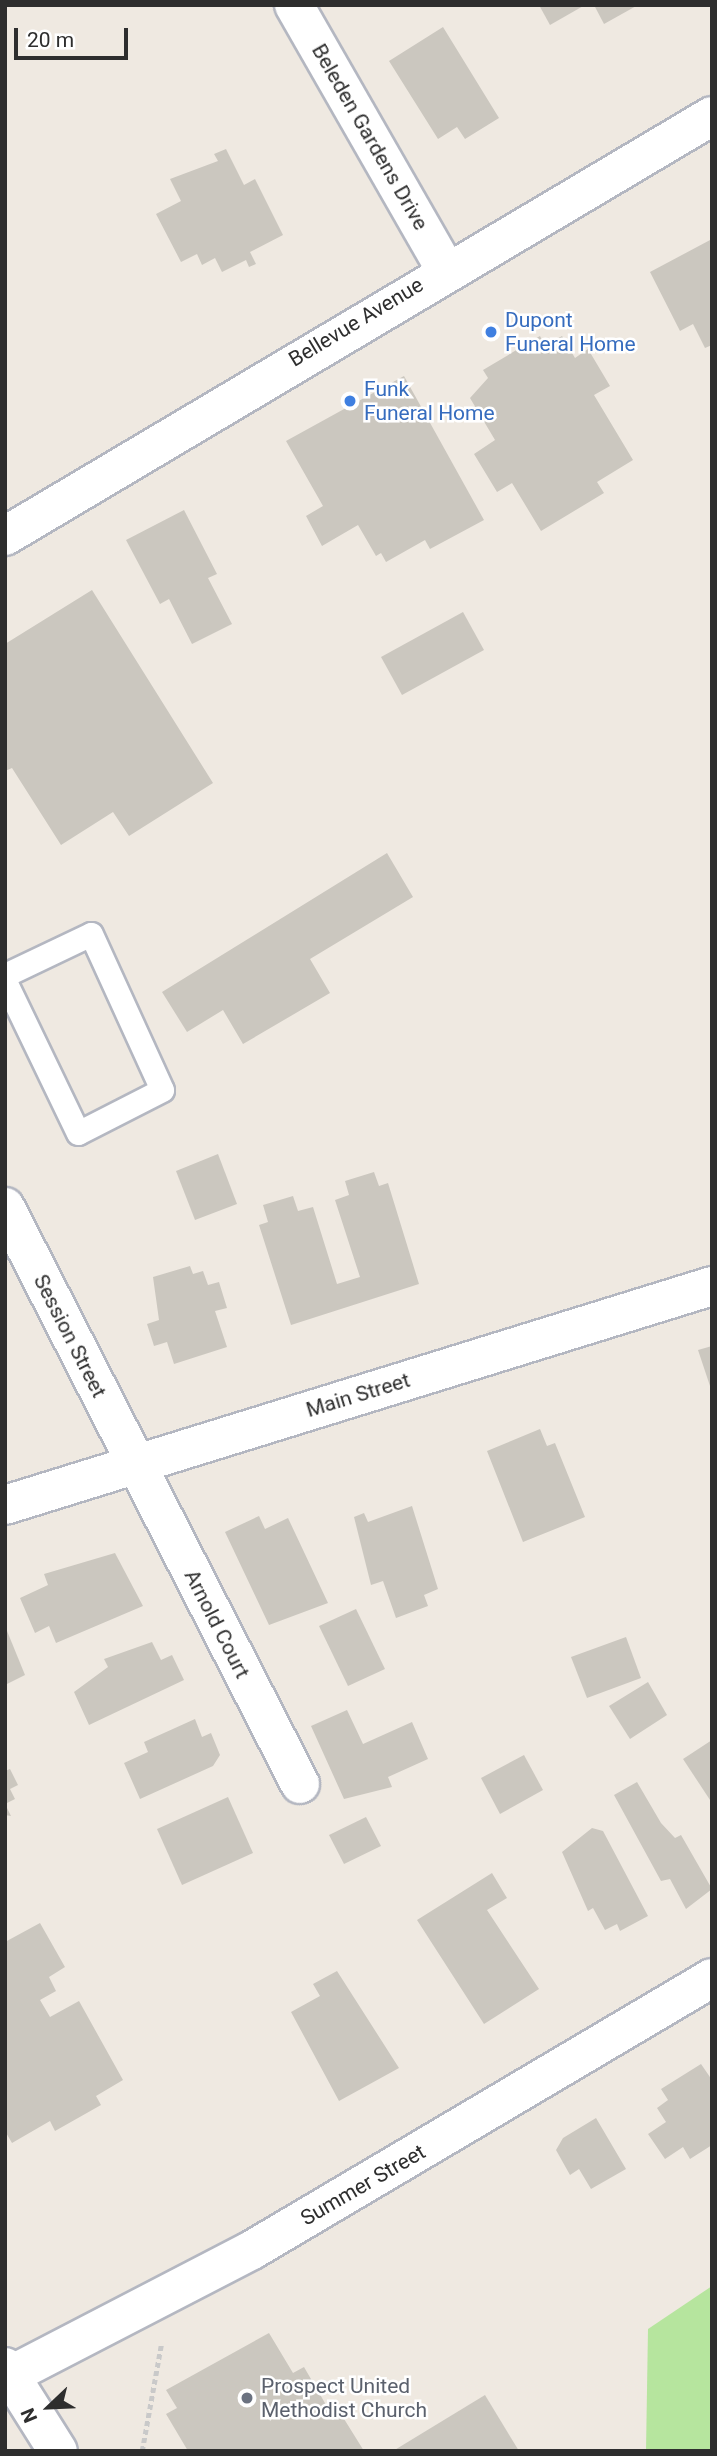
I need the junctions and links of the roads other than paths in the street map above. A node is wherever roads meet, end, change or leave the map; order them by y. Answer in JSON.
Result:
{"nodes":[{"id":1,"x":294,"y":5,"type":"edge"},
{"id":2,"x":712,"y":116,"type":"edge"},
{"id":3,"x":445,"y":268,"type":"junction"},
{"id":4,"x":5,"y":536,"type":"edge"},
{"id":5,"x":5,"y":975,"type":"edge"},
{"id":6,"x":5,"y":981,"type":"edge"},
{"id":7,"x":5,"y":1207,"type":"edge"},
{"id":8,"x":712,"y":1286,"type":"edge"},
{"id":9,"x":135,"y":1464,"type":"junction"},
{"id":10,"x":5,"y":1505,"type":"edge"},
{"id":11,"x":299,"y":1784,"type":"dead end"},
{"id":12,"x":712,"y":1978,"type":"edge"},
{"id":13,"x":7,"y":2373,"type":"edge"},
{"id":14,"x":58,"y":2451,"type":"edge"}],
"edges":[{"from":1,"to":3,"type":"street","name":"Beleden Gardens Drive"},
{"from":2,"to":3,"type":"street","name":"Bellevue Avenue"},
{"from":3,"to":4,"type":"street","name":"Bellevue Avenue"},
{"from":5,"to":6,"type":"lane"},
{"from":7,"to":9,"type":"street","name":"Session Street"},
{"from":8,"to":9,"type":"street","name":"Main Street"},
{"from":9,"to":10,"type":"street","name":"Main Street"},
{"from":9,"to":11,"type":"street","name":"Arnold Court"},
{"from":12,"to":13,"type":"street","name":"Summer Street"},
{"from":13,"to":14,"type":"street"}]}
